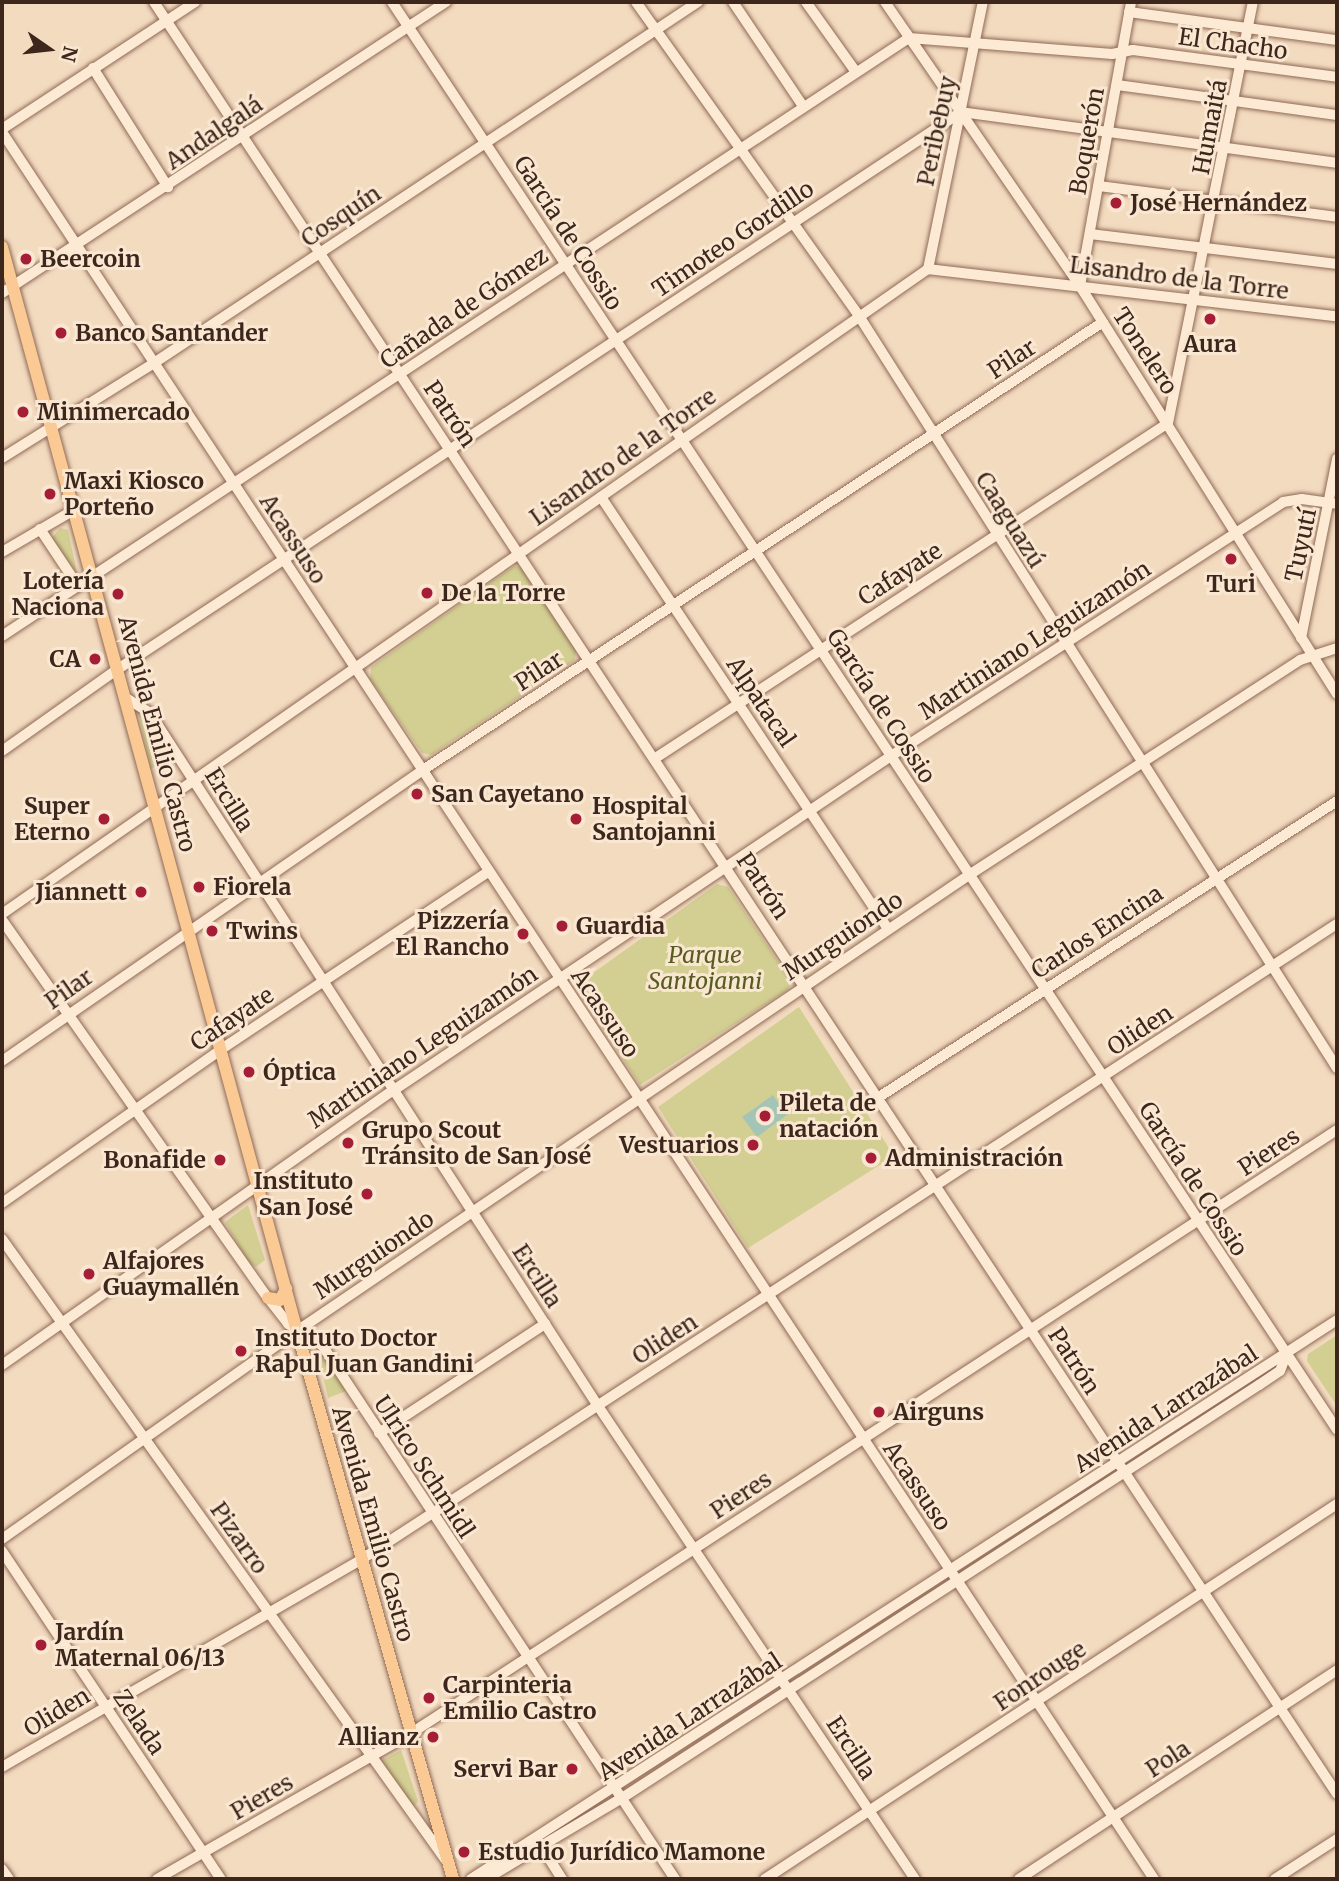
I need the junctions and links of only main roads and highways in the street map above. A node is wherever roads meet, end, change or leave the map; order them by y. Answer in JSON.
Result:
{"nodes":[{"id":1,"x":2,"y":247,"type":"edge"},
{"id":2,"x":7,"y":290,"type":"edge"},
{"id":3,"x":286,"y":1289,"type":"junction"},
{"id":4,"x":268,"y":1298,"type":"road end"},
{"id":5,"x":453,"y":1879,"type":"edge"}],
"edges":[{"from":1,"to":2,"type":"main road","name":"Avenida Emilio Castro"},
{"from":2,"to":3,"type":"main road","name":"Avenida Emilio Castro"},
{"from":3,"to":4,"type":"main road"},
{"from":3,"to":5,"type":"main road","name":"Avenida Emilio Castro"}]}
